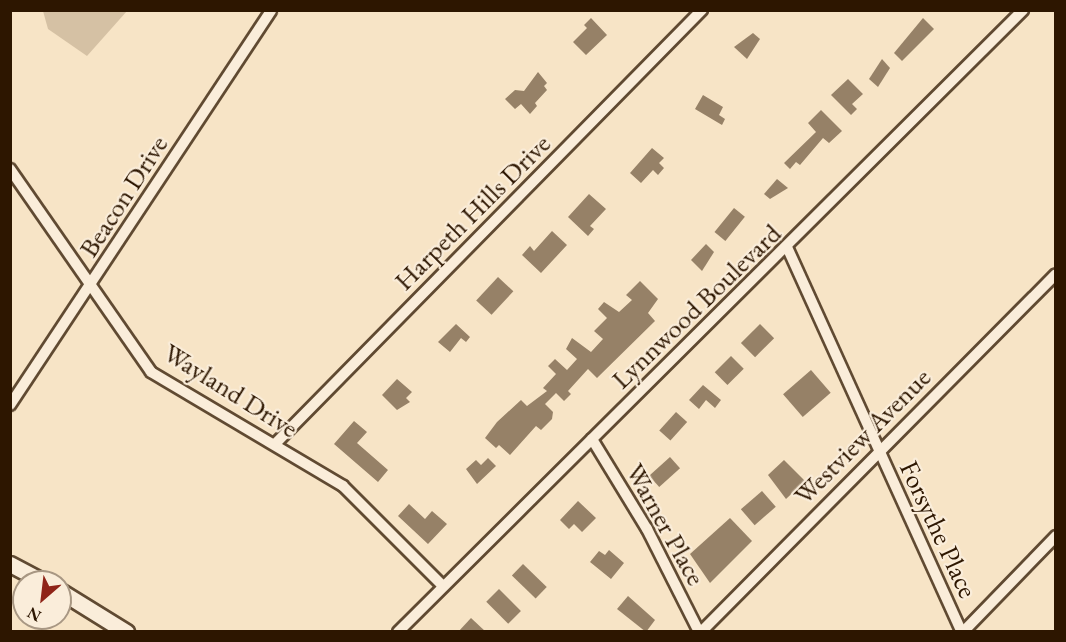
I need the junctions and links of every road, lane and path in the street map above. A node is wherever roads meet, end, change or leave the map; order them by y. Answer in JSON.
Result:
{"nodes":[{"id":1,"x":271,"y":10,"type":"edge"},
{"id":2,"x":702,"y":10,"type":"edge"},
{"id":3,"x":1023,"y":10,"type":"edge"},
{"id":4,"x":10,"y":169,"type":"edge"},
{"id":5,"x":787,"y":248,"type":"junction"},
{"id":6,"x":1056,"y":274,"type":"edge"},
{"id":7,"x":91,"y":286,"type":"junction"},
{"id":8,"x":10,"y":405,"type":"edge"},
{"id":9,"x":592,"y":439,"type":"junction"},
{"id":10,"x":275,"y":444,"type":"junction"},
{"id":11,"x":878,"y":451,"type":"junction"},
{"id":12,"x":1056,"y":536,"type":"edge"},
{"id":13,"x":443,"y":586,"type":"junction"},
{"id":14,"x":72,"y":598,"type":"edge"},
{"id":15,"x":126,"y":632,"type":"edge"},
{"id":16,"x":398,"y":632,"type":"edge"},
{"id":17,"x":700,"y":632,"type":"edge"},
{"id":18,"x":962,"y":632,"type":"edge"}],
"edges":[{"from":1,"to":7,"type":"street","name":"Beacon Drive"},
{"from":2,"to":10,"type":"street","name":"Harpeth Hills Drive"},
{"from":3,"to":5,"type":"street","name":"Lynnwood Boulevard"},
{"from":4,"to":7,"type":"street","name":"Wayland Drive"},
{"from":5,"to":9,"type":"street","name":"Lynnwood Boulevard"},
{"from":5,"to":11,"type":"street","name":"Forsythe Place"},
{"from":6,"to":11,"type":"street","name":"Westview Avenue"},
{"from":7,"to":8,"type":"street","name":"Beacon Drive"},
{"from":7,"to":10,"type":"street","name":"Wayland Drive"},
{"from":9,"to":13,"type":"street","name":"Lynnwood Boulevard"},
{"from":9,"to":17,"type":"street","name":"Warner Place"},
{"from":10,"to":13,"type":"street","name":"Wayland Drive"},
{"from":11,"to":17,"type":"street","name":"Westview Avenue"},
{"from":11,"to":18,"type":"street","name":"Forsythe Place"},
{"from":12,"to":18,"type":"street"},
{"from":13,"to":16,"type":"street","name":"Lynnwood Boulevard"},
{"from":14,"to":15,"type":"main road"}]}
